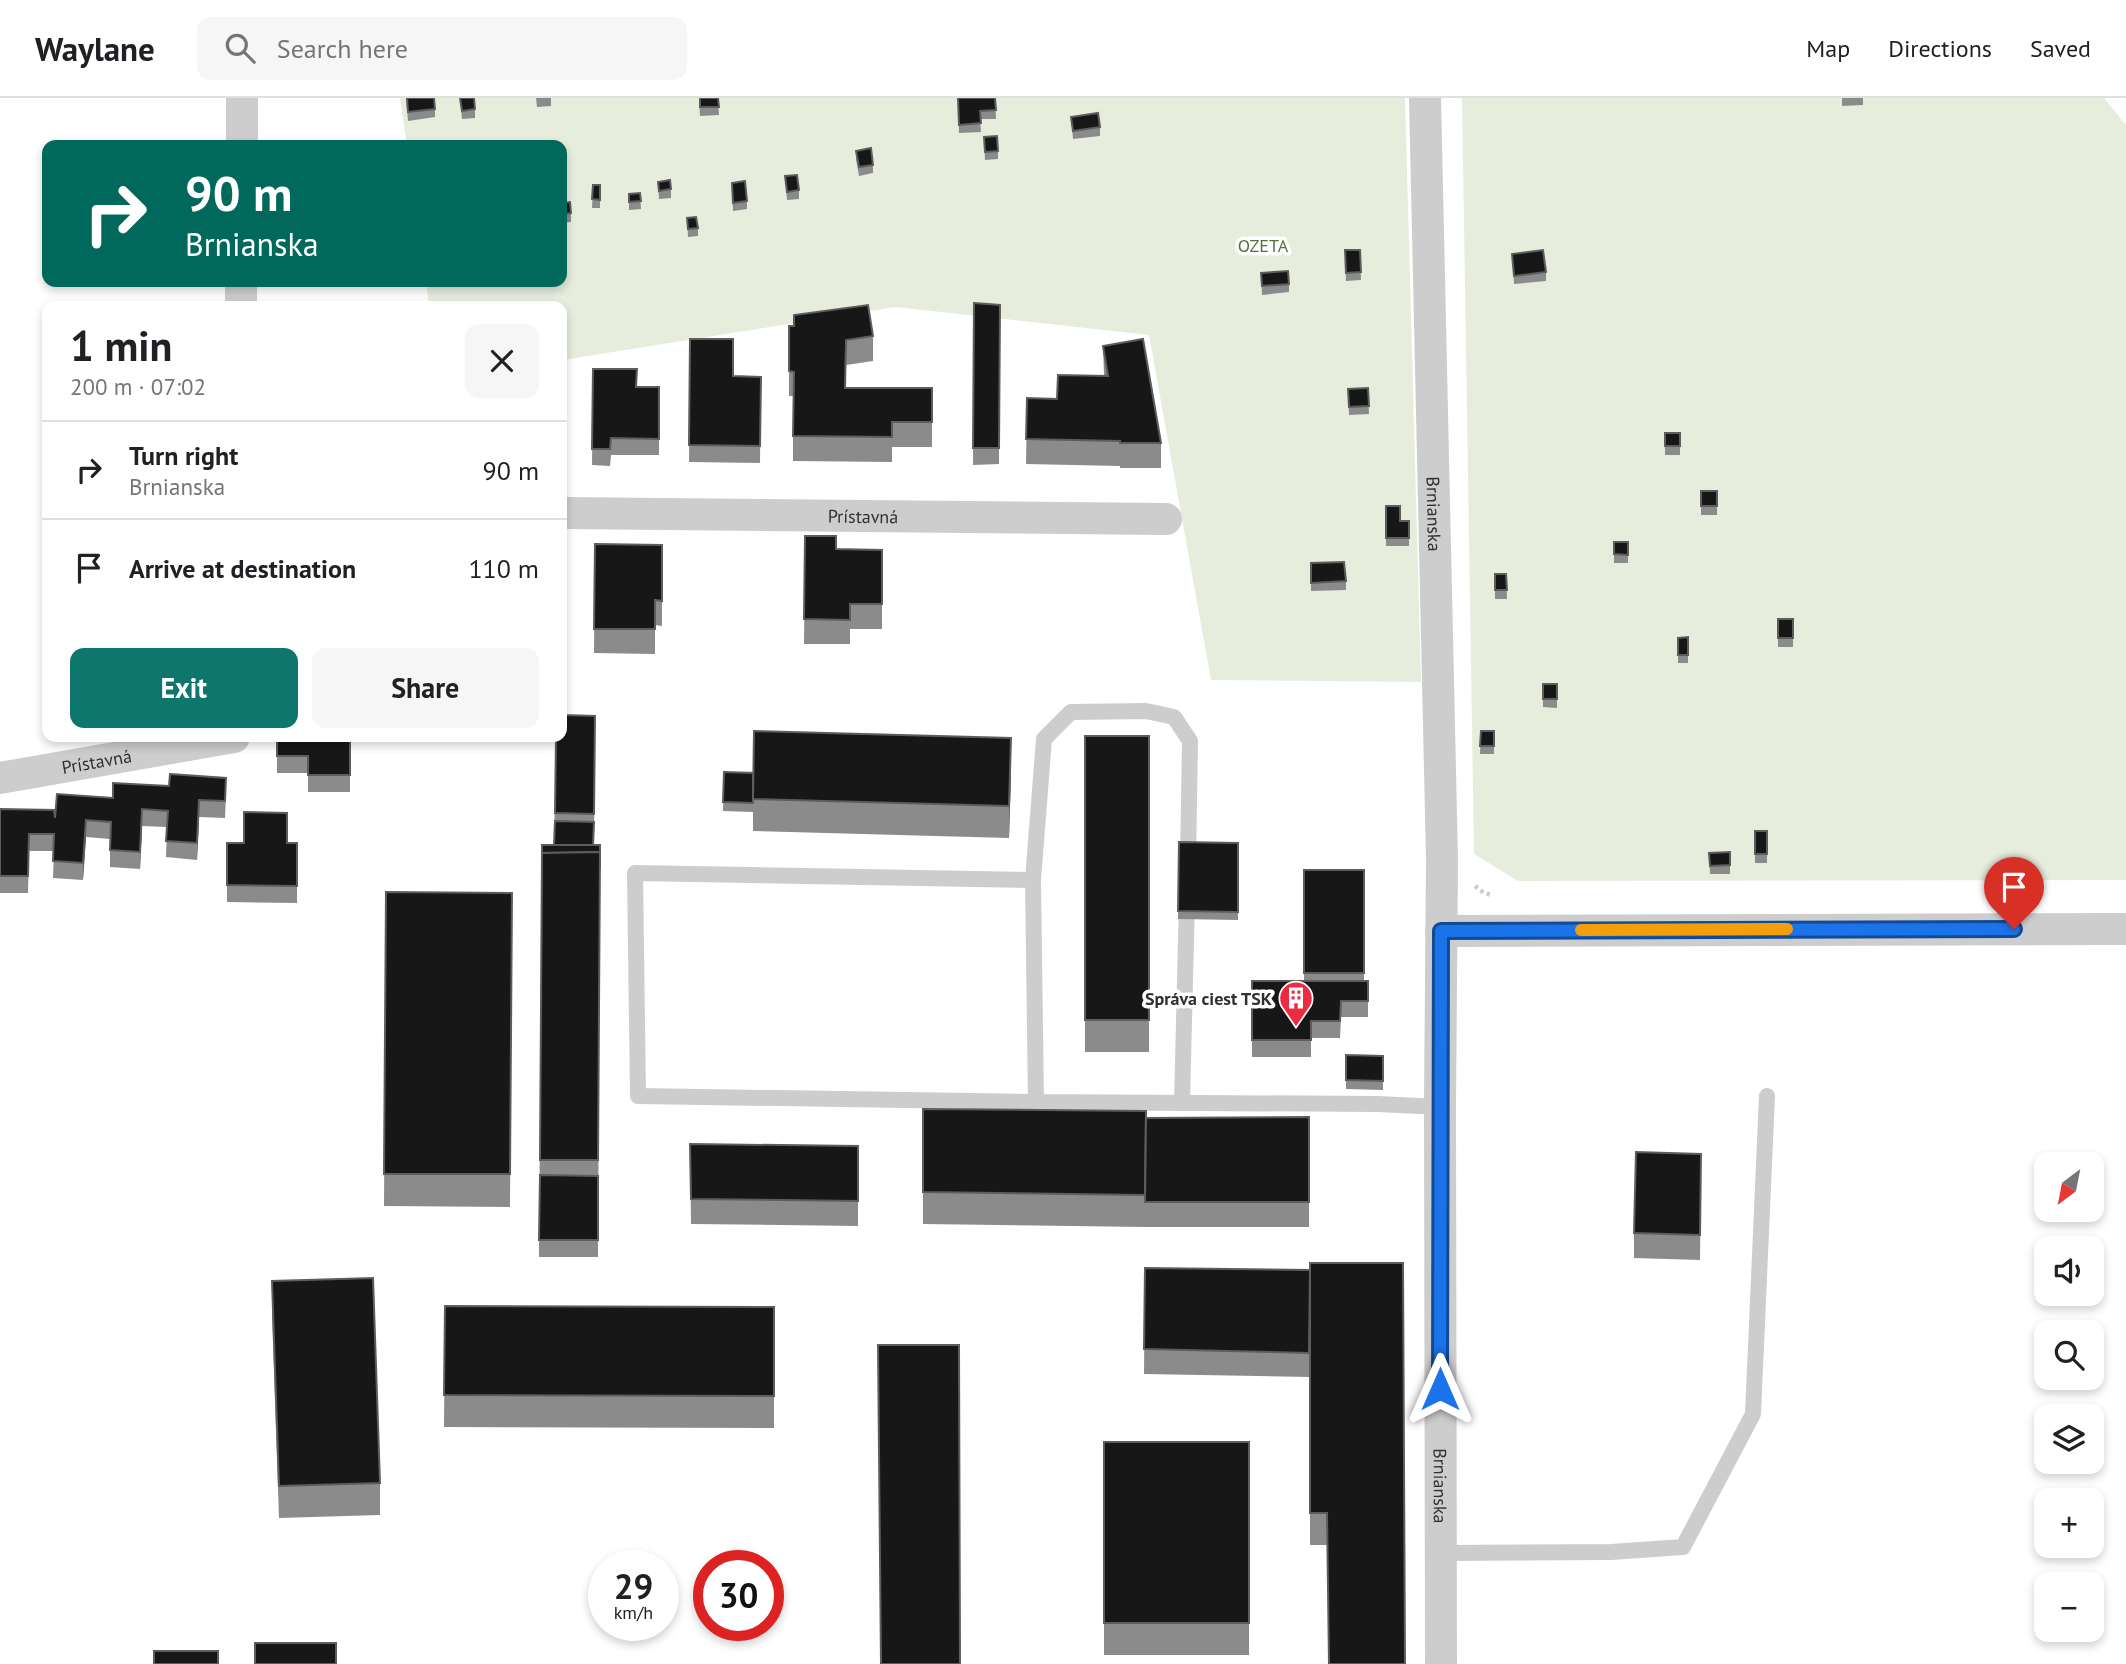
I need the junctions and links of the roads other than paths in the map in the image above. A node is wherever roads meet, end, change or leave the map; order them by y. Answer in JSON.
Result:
{"nodes":[{"id":1,"x":242,"y":98,"type":"edge"},
{"id":2,"x":1425,"y":98,"type":"edge"},
{"id":3,"x":242,"y":140,"type":"edge"},
{"id":4,"x":567,"y":513,"type":"edge"},
{"id":5,"x":1166,"y":519,"type":"dead end"},
{"id":6,"x":205,"y":742,"type":"edge"},
{"id":7,"x":0,"y":778,"type":"edge"},
{"id":8,"x":1034,"y":880,"type":"junction"},
{"id":9,"x":2126,"y":929,"type":"edge"},
{"id":10,"x":1441,"y":931,"type":"junction"},
{"id":11,"x":1767,"y":1096,"type":"dead end"},
{"id":12,"x":1036,"y":1102,"type":"junction"},
{"id":13,"x":1182,"y":1103,"type":"junction"},
{"id":14,"x":1440,"y":1107,"type":"junction"},
{"id":15,"x":1440,"y":1553,"type":"junction"},
{"id":16,"x":1441,"y":1664,"type":"edge"}],
"edges":[{"from":1,"to":3,"type":"street"},
{"from":2,"to":10,"type":"street","name":"Brnianska"},
{"from":4,"to":5,"type":"street","name":"Prístavná"},
{"from":6,"to":7,"type":"street","name":"Prístavná"},
{"from":8,"to":12,"type":"lane"},
{"from":8,"to":12,"type":"lane"},
{"from":8,"to":13,"type":"lane"},
{"from":9,"to":10,"type":"street"},
{"from":10,"to":14,"type":"street","name":"Brnianska"},
{"from":11,"to":15,"type":"lane"},
{"from":12,"to":13,"type":"lane"},
{"from":13,"to":14,"type":"lane"},
{"from":14,"to":15,"type":"street","name":"Brnianska"},
{"from":15,"to":16,"type":"street","name":"Brnianska"}]}
